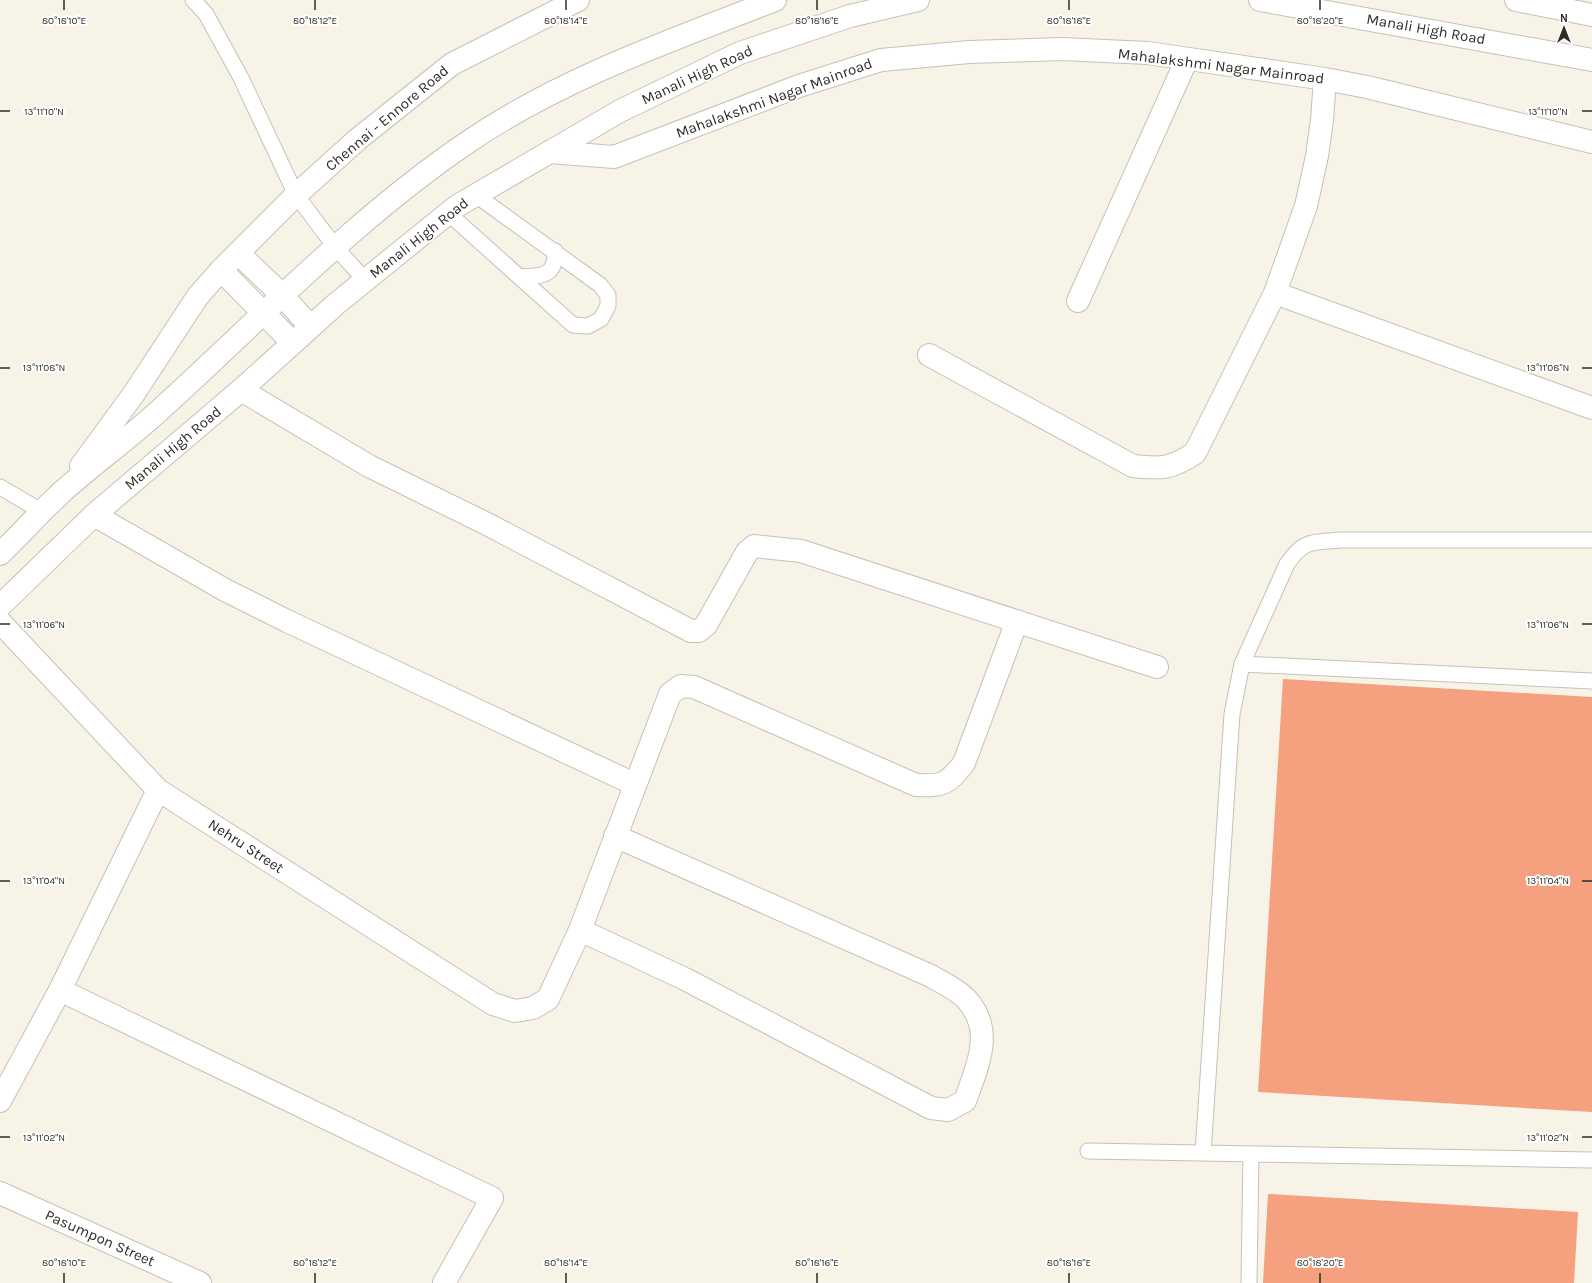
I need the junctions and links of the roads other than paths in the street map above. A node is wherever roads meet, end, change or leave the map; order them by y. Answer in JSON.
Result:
{"nodes":[{"id":1,"x":193,"y":0,"type":"edge"},
{"id":2,"x":578,"y":0,"type":"edge"},
{"id":3,"x":775,"y":0,"type":"edge"},
{"id":4,"x":918,"y":0,"type":"edge"},
{"id":5,"x":1260,"y":0,"type":"edge"},
{"id":6,"x":1516,"y":0,"type":"edge"},
{"id":7,"x":1592,"y":15,"type":"edge"},
{"id":8,"x":1187,"y":59,"type":"junction"},
{"id":9,"x":1592,"y":60,"type":"edge"},
{"id":10,"x":1325,"y":79,"type":"junction"},
{"id":11,"x":1592,"y":142,"type":"edge"},
{"id":12,"x":550,"y":152,"type":"junction"},
{"id":13,"x":296,"y":195,"type":"junction"},
{"id":14,"x":476,"y":195,"type":"junction"},
{"id":15,"x":448,"y":213,"type":"junction"},
{"id":16,"x":336,"y":248,"type":"junction"},
{"id":17,"x":555,"y":251,"type":"junction"},
{"id":18,"x":238,"y":253,"type":"junction"},
{"id":19,"x":221,"y":270,"type":"junction"},
{"id":20,"x":520,"y":277,"type":"junction"},
{"id":21,"x":365,"y":280,"type":"junction"},
{"id":22,"x":1276,"y":293,"type":"junction"},
{"id":23,"x":282,"y":295,"type":"junction"},
{"id":24,"x":1078,"y":301,"type":"dead end"},
{"id":25,"x":263,"y":313,"type":"junction"},
{"id":26,"x":310,"y":326,"type":"junction"},
{"id":27,"x":292,"y":342,"type":"junction"},
{"id":28,"x":929,"y":355,"type":"dead end"},
{"id":29,"x":241,"y":390,"type":"junction"},
{"id":30,"x":1592,"y":408,"type":"edge"},
{"id":31,"x":0,"y":487,"type":"edge"},
{"id":32,"x":60,"y":493,"type":"junction"},
{"id":33,"x":43,"y":512,"type":"junction"},
{"id":34,"x":94,"y":515,"type":"junction"},
{"id":35,"x":1592,"y":540,"type":"edge"},
{"id":36,"x":0,"y":554,"type":"edge"},
{"id":37,"x":0,"y":606,"type":"edge"},
{"id":38,"x":1017,"y":621,"type":"junction"},
{"id":39,"x":0,"y":622,"type":"edge"},
{"id":40,"x":1242,"y":664,"type":"junction"},
{"id":41,"x":1157,"y":668,"type":"dead end"},
{"id":42,"x":1592,"y":682,"type":"edge"},
{"id":43,"x":634,"y":784,"type":"junction"},
{"id":44,"x":158,"y":790,"type":"junction"},
{"id":45,"x":616,"y":836,"type":"junction"},
{"id":46,"x":580,"y":930,"type":"junction"},
{"id":47,"x":60,"y":990,"type":"junction"},
{"id":48,"x":0,"y":1101,"type":"edge"},
{"id":49,"x":1088,"y":1151,"type":"dead end"},
{"id":50,"x":1203,"y":1153,"type":"junction"},
{"id":51,"x":1252,"y":1154,"type":"junction"},
{"id":52,"x":1592,"y":1160,"type":"edge"},
{"id":53,"x":0,"y":1193,"type":"edge"},
{"id":54,"x":200,"y":1283,"type":"edge"},
{"id":55,"x":444,"y":1283,"type":"edge"},
{"id":56,"x":1249,"y":1283,"type":"edge"}],
"edges":[{"from":1,"to":13,"type":"lane"},
{"from":2,"to":13,"type":"street","name":"Chennai - Ennore Road"},
{"from":3,"to":16,"type":"street"},
{"from":4,"to":12,"type":"street","name":"Manali High Road"},
{"from":5,"to":9,"type":"street","name":"Manali High Road"},
{"from":6,"to":7,"type":"street"},
{"from":8,"to":10,"type":"street","name":"Mahalakshmi Nagar Mainroad"},
{"from":8,"to":12,"type":"street","name":"Mahalakshmi Nagar Mainroad"},
{"from":8,"to":24,"type":"street"},
{"from":10,"to":11,"type":"street","name":"Mahalakshmi Nagar Mainroad"},
{"from":10,"to":22,"type":"street"},
{"from":12,"to":14,"type":"street","name":"Manali High Road"},
{"from":13,"to":16,"type":"lane"},
{"from":13,"to":18,"type":"street","name":"Chennai - Ennore Road"},
{"from":14,"to":15,"type":"street","name":"Manali High Road"},
{"from":14,"to":17,"type":"lane"},
{"from":15,"to":20,"type":"lane"},
{"from":15,"to":21,"type":"street","name":"Manali High Road"},
{"from":16,"to":21,"type":"lane"},
{"from":16,"to":23,"type":"street"},
{"from":17,"to":20,"type":"lane"},
{"from":17,"to":20,"type":"lane"},
{"from":18,"to":19,"type":"street","name":"Chennai - Ennore Road"},
{"from":18,"to":23,"type":"street"},
{"from":19,"to":25,"type":"street"},
{"from":19,"to":32,"type":"street","name":"Chennai - Ennore Road"},
{"from":21,"to":26,"type":"street","name":"Manali High Road"},
{"from":22,"to":28,"type":"street"},
{"from":22,"to":30,"type":"street"},
{"from":23,"to":25,"type":"street"},
{"from":23,"to":26,"type":"street"},
{"from":25,"to":27,"type":"street"},
{"from":25,"to":32,"type":"street"},
{"from":26,"to":27,"type":"street","name":"Manali High Road"},
{"from":27,"to":29,"type":"street","name":"Manali High Road"},
{"from":29,"to":34,"type":"street","name":"Manali High Road"},
{"from":29,"to":38,"type":"street"},
{"from":31,"to":33,"type":"lane"},
{"from":32,"to":33,"type":"street"},
{"from":33,"to":36,"type":"street"},
{"from":34,"to":37,"type":"street","name":"Manali High Road"},
{"from":34,"to":43,"type":"street"},
{"from":35,"to":40,"type":"lane"},
{"from":38,"to":41,"type":"street"},
{"from":38,"to":43,"type":"street"},
{"from":39,"to":44,"type":"street","name":"Nehru Street"},
{"from":40,"to":42,"type":"lane"},
{"from":40,"to":50,"type":"lane"},
{"from":43,"to":45,"type":"street"},
{"from":44,"to":46,"type":"street","name":"Nehru Street"},
{"from":44,"to":47,"type":"street"},
{"from":45,"to":46,"type":"street"},
{"from":45,"to":46,"type":"street"},
{"from":47,"to":48,"type":"street"},
{"from":47,"to":55,"type":"street"},
{"from":49,"to":50,"type":"lane"},
{"from":50,"to":51,"type":"lane"},
{"from":51,"to":52,"type":"lane"},
{"from":51,"to":56,"type":"lane"},
{"from":53,"to":54,"type":"street","name":"Pasumpon Street"}]}
